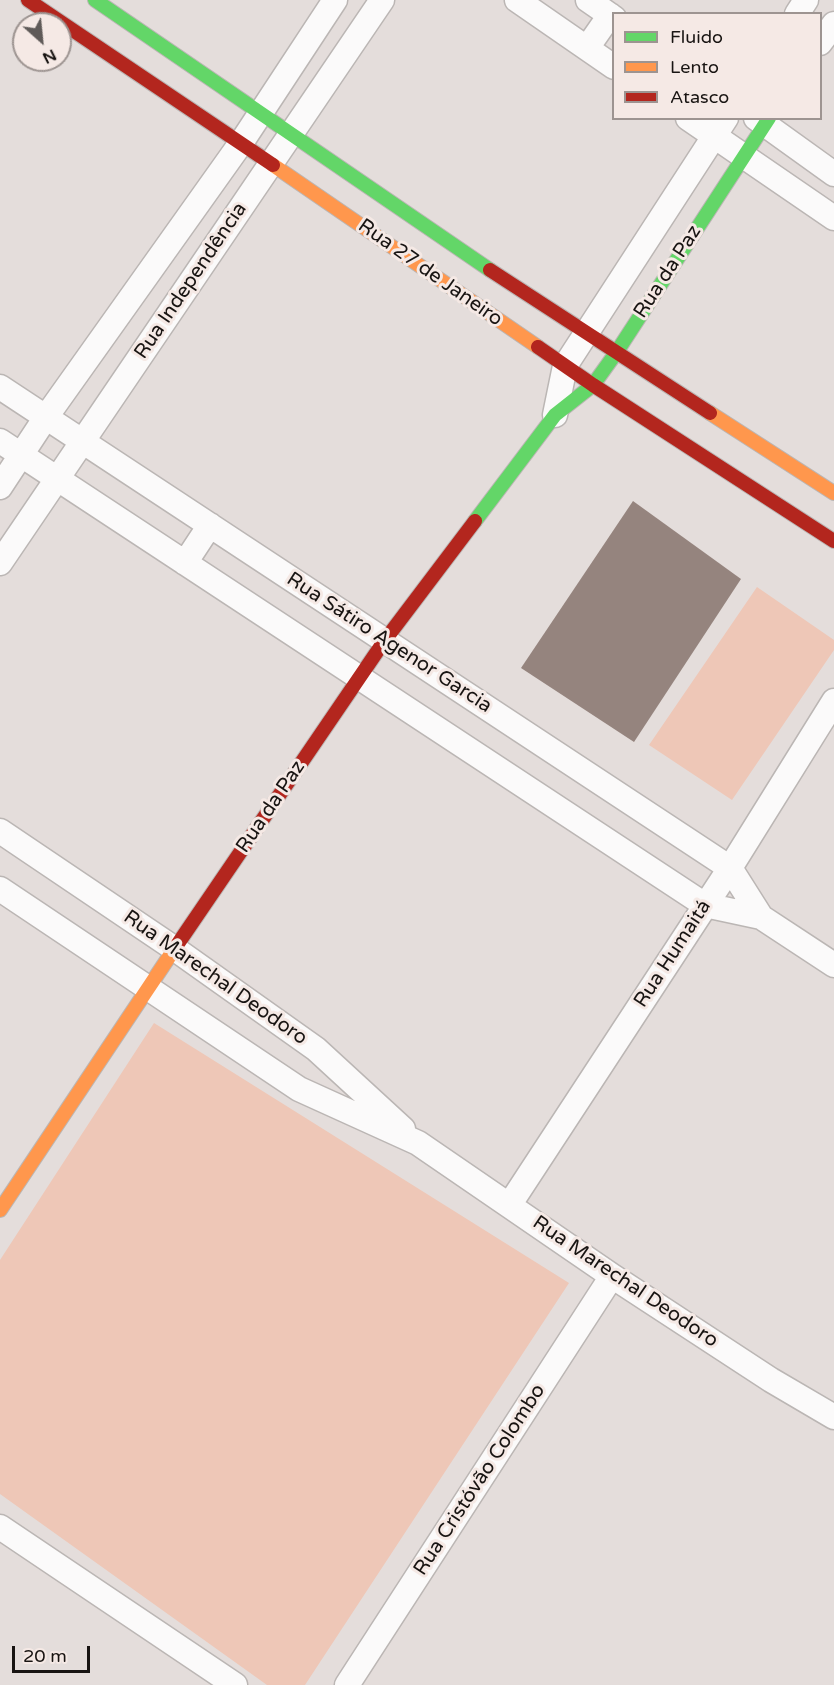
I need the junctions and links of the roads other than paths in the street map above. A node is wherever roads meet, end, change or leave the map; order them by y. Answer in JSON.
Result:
{"nodes":[{"id":1,"x":28,"y":0,"type":"edge"},
{"id":2,"x":95,"y":0,"type":"edge"},
{"id":3,"x":335,"y":0,"type":"edge"},
{"id":4,"x":382,"y":0,"type":"edge"},
{"id":5,"x":517,"y":0,"type":"edge"},
{"id":6,"x":588,"y":0,"type":"edge"},
{"id":7,"x":612,"y":16,"type":"edge"},
{"id":8,"x":834,"y":24,"type":"edge"},
{"id":9,"x":822,"y":40,"type":"edge"},
{"id":10,"x":587,"y":48,"type":"junction"},
{"id":11,"x":300,"y":53,"type":"junction"},
{"id":12,"x":612,"y":66,"type":"edge"},
{"id":13,"x":331,"y":75,"type":"junction"},
{"id":14,"x":258,"y":114,"type":"junction"},
{"id":15,"x":695,"y":120,"type":"edge"},
{"id":16,"x":764,"y":121,"type":"edge"},
{"id":17,"x":720,"y":127,"type":"edge"},
{"id":18,"x":290,"y":136,"type":"junction"},
{"id":19,"x":241,"y":143,"type":"junction"},
{"id":20,"x":743,"y":157,"type":"junction"},
{"id":21,"x":271,"y":163,"type":"junction"},
{"id":22,"x":834,"y":174,"type":"edge"},
{"id":23,"x":834,"y":218,"type":"edge"},
{"id":24,"x":428,"y":250,"type":"junction"},
{"id":25,"x":141,"y":284,"type":"junction"},
{"id":26,"x":174,"y":306,"type":"junction"},
{"id":27,"x":586,"y":333,"type":"junction"},
{"id":28,"x":616,"y":353,"type":"junction"},
{"id":29,"x":565,"y":366,"type":"junction"},
{"id":30,"x":593,"y":385,"type":"junction"},
{"id":31,"x":0,"y":387,"type":"edge"},
{"id":32,"x":555,"y":415,"type":"junction"},
{"id":33,"x":46,"y":417,"type":"junction"},
{"id":34,"x":0,"y":441,"type":"edge"},
{"id":35,"x":82,"y":441,"type":"junction"},
{"id":36,"x":21,"y":455,"type":"junction"},
{"id":37,"x":56,"y":478,"type":"junction"},
{"id":38,"x":0,"y":487,"type":"edge"},
{"id":39,"x":834,"y":493,"type":"edge"},
{"id":40,"x":210,"y":525,"type":"junction"},
{"id":41,"x":834,"y":541,"type":"edge"},
{"id":42,"x":0,"y":563,"type":"edge"},
{"id":43,"x":185,"y":563,"type":"junction"},
{"id":44,"x":385,"y":640,"type":"junction"},
{"id":45,"x":359,"y":678,"type":"junction"},
{"id":46,"x":834,"y":701,"type":"edge"},
{"id":47,"x":0,"y":831,"type":"edge"},
{"id":48,"x":730,"y":868,"type":"junction"},
{"id":49,"x":0,"y":889,"type":"edge"},
{"id":50,"x":705,"y":905,"type":"junction"},
{"id":51,"x":761,"y":917,"type":"junction"},
{"id":52,"x":175,"y":949,"type":"junction"},
{"id":53,"x":834,"y":965,"type":"edge"},
{"id":54,"x":148,"y":987,"type":"junction"},
{"id":55,"x":418,"y":1143,"type":"junction"},
{"id":56,"x":4,"y":1194,"type":"edge"},
{"id":57,"x":510,"y":1204,"type":"junction"},
{"id":58,"x":612,"y":1276,"type":"junction"},
{"id":59,"x":834,"y":1418,"type":"edge"},
{"id":60,"x":0,"y":1527,"type":"edge"},
{"id":61,"x":235,"y":1685,"type":"edge"},
{"id":62,"x":347,"y":1685,"type":"edge"}],
"edges":[{"from":1,"to":19,"type":"street","name":"Rua 27 de Janeiro"},
{"from":2,"to":14,"type":"street","name":"Rua 27 de Janeiro"},
{"from":3,"to":11,"type":"street","name":"Rua Independência"},
{"from":4,"to":13,"type":"street","name":"Rua Independência"},
{"from":5,"to":10,"type":"street"},
{"from":6,"to":7,"type":"street"},
{"from":7,"to":10,"type":"street"},
{"from":8,"to":9,"type":"street"},
{"from":10,"to":12,"type":"street"},
{"from":11,"to":13,"type":"street"},
{"from":11,"to":14,"type":"street","name":"Rua Independência"},
{"from":13,"to":18,"type":"street","name":"Rua Independência"},
{"from":14,"to":18,"type":"street","name":"Rua 27 de Janeiro"},
{"from":14,"to":19,"type":"street","name":"Rua Independência"},
{"from":15,"to":17,"type":"street"},
{"from":16,"to":20,"type":"street","name":"Rua da Paz"},
{"from":16,"to":22,"type":"street"},
{"from":17,"to":20,"type":"street"},
{"from":17,"to":27,"type":"street","name":"Rua da Paz"},
{"from":18,"to":21,"type":"street","name":"Rua Independência"},
{"from":18,"to":24,"type":"street","name":"Rua 27 de Janeiro"},
{"from":19,"to":21,"type":"street","name":"Rua 27 de Janeiro"},
{"from":19,"to":25,"type":"street","name":"Rua Independência"},
{"from":20,"to":23,"type":"street"},
{"from":20,"to":28,"type":"street","name":"Rua da Paz"},
{"from":21,"to":24,"type":"street","name":"Rua 27 de Janeiro"},
{"from":21,"to":26,"type":"street","name":"Rua Independência"},
{"from":24,"to":27,"type":"street","name":"Rua 27 de Janeiro"},
{"from":24,"to":29,"type":"street","name":"Rua 27 de Janeiro"},
{"from":25,"to":26,"type":"street"},
{"from":25,"to":33,"type":"street","name":"Rua Independência"},
{"from":26,"to":35,"type":"street","name":"Rua Independência"},
{"from":27,"to":28,"type":"street","name":"Rua 27 de Janeiro"},
{"from":27,"to":29,"type":"street","name":"Rua da Paz"},
{"from":28,"to":30,"type":"street","name":"Rua da Paz"},
{"from":28,"to":39,"type":"street","name":"Rua 27 de Janeiro"},
{"from":29,"to":30,"type":"street","name":"Rua 27 de Janeiro"},
{"from":29,"to":32,"type":"street","name":"Rua da Paz"},
{"from":30,"to":32,"type":"street","name":"Rua da Paz"},
{"from":30,"to":41,"type":"street","name":"Rua 27 de Janeiro"},
{"from":31,"to":33,"type":"street","name":"Rua Sátiro Agenor Garcia"},
{"from":32,"to":44,"type":"street","name":"Rua da Paz"},
{"from":33,"to":35,"type":"street","name":"Rua Sátiro Agenor Garcia"},
{"from":33,"to":36,"type":"street","name":"Rua Independência"},
{"from":34,"to":36,"type":"street","name":"Rua Sátiro Agenor Garcia"},
{"from":35,"to":37,"type":"street","name":"Rua Independência"},
{"from":35,"to":40,"type":"street","name":"Rua Sátiro Agenor Garcia"},
{"from":36,"to":37,"type":"street","name":"Rua Sátiro Agenor Garcia"},
{"from":36,"to":38,"type":"street","name":"Rua Independência"},
{"from":37,"to":42,"type":"street","name":"Rua Independência"},
{"from":37,"to":43,"type":"street","name":"Rua Sátiro Agenor Garcia"},
{"from":40,"to":43,"type":"street"},
{"from":40,"to":44,"type":"street","name":"Rua Sátiro Agenor Garcia"},
{"from":43,"to":45,"type":"street","name":"Rua Sátiro Agenor Garcia"},
{"from":44,"to":45,"type":"street","name":"Rua da Paz"},
{"from":44,"to":48,"type":"street","name":"Rua Sátiro Agenor Garcia"},
{"from":45,"to":50,"type":"street","name":"Rua Sátiro Agenor Garcia"},
{"from":45,"to":52,"type":"street","name":"Rua da Paz"},
{"from":46,"to":48,"type":"street","name":"Rua Humaitá"},
{"from":47,"to":52,"type":"street","name":"Rua Marechal Deodoro"},
{"from":48,"to":50,"type":"street","name":"Rua Humaitá"},
{"from":48,"to":51,"type":"street","name":"Rua Sátiro Agenor Garcia"},
{"from":49,"to":54,"type":"street","name":"Rua Marechal Deodoro"},
{"from":50,"to":51,"type":"street","name":"Rua Sátiro Agenor Garcia"},
{"from":50,"to":57,"type":"street","name":"Rua Humaitá"},
{"from":51,"to":53,"type":"street","name":"Rua Sátiro Agenor Garcia"},
{"from":52,"to":54,"type":"street","name":"Rua da Paz"},
{"from":52,"to":55,"type":"street","name":"Rua Marechal Deodoro"},
{"from":54,"to":55,"type":"street","name":"Rua Marechal Deodoro"},
{"from":54,"to":56,"type":"street","name":"Rua da Paz"},
{"from":55,"to":57,"type":"street","name":"Rua Marechal Deodoro"},
{"from":57,"to":58,"type":"street","name":"Rua Marechal Deodoro"},
{"from":58,"to":59,"type":"street","name":"Rua Marechal Deodoro"},
{"from":58,"to":62,"type":"street","name":"Rua Cristóvão Colombo"},
{"from":60,"to":61,"type":"street"}]}
